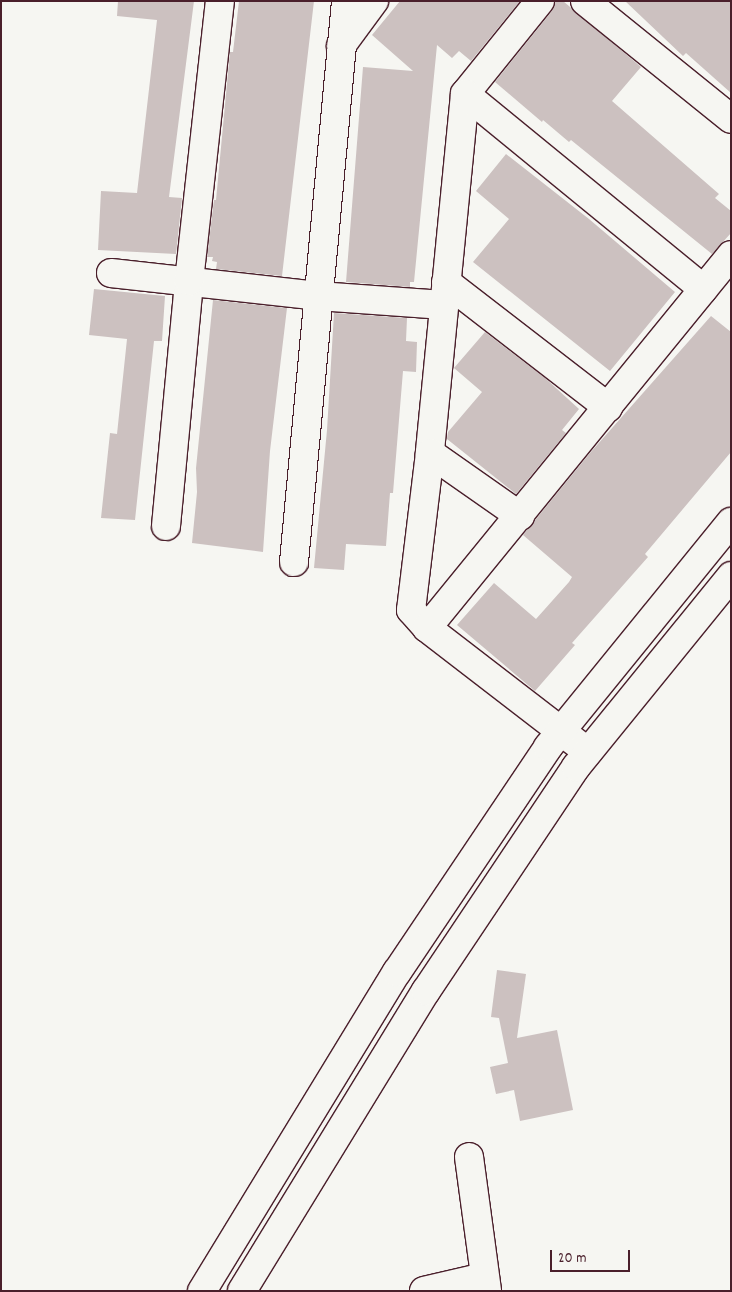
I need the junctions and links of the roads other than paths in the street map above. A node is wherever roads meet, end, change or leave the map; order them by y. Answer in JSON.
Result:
{"nodes":[{"id":1,"x":220,"y":1,"type":"edge"},
{"id":2,"x":346,"y":1,"type":"edge"},
{"id":3,"x":374,"y":1,"type":"edge"},
{"id":4,"x":540,"y":1,"type":"edge"},
{"id":5,"x":585,"y":1,"type":"edge"},
{"id":6,"x":341,"y":46,"type":"junction"},
{"id":7,"x":465,"y":94,"type":"junction"},
{"id":8,"x":731,"y":119,"type":"edge"},
{"id":9,"x":731,"y":255,"type":"edge"},
{"id":10,"x":110,"y":273,"type":"dead end"},
{"id":11,"x":189,"y":281,"type":"junction"},
{"id":12,"x":703,"y":289,"type":"junction"},
{"id":13,"x":445,"y":294,"type":"junction"},
{"id":14,"x":318,"y":296,"type":"junction"},
{"id":15,"x":608,"y":407,"type":"junction"},
{"id":16,"x":430,"y":453,"type":"junction"},
{"id":17,"x":520,"y":516,"type":"junction"},
{"id":18,"x":731,"y":522,"type":"edge"},
{"id":19,"x":166,"y":526,"type":"dead end"},
{"id":20,"x":294,"y":562,"type":"dead end"},
{"id":21,"x":731,"y":576,"type":"edge"},
{"id":22,"x":428,"y":628,"type":"junction"},
{"id":23,"x":561,"y":732,"type":"junction"},
{"id":24,"x":588,"y":752,"type":"junction"},
{"id":25,"x":469,"y":1157,"type":"dead end"},
{"id":26,"x":485,"y":1284,"type":"edge"},
{"id":27,"x":202,"y":1291,"type":"edge"},
{"id":28,"x":242,"y":1291,"type":"edge"},
{"id":29,"x":424,"y":1291,"type":"edge"}],
"edges":[{"from":1,"to":11,"type":"street"},
{"from":2,"to":6,"type":"street"},
{"from":3,"to":6,"type":"street"},
{"from":4,"to":7,"type":"street"},
{"from":5,"to":8,"type":"street"},
{"from":6,"to":14,"type":"street"},
{"from":7,"to":12,"type":"street"},
{"from":7,"to":13,"type":"street"},
{"from":9,"to":12,"type":"street"},
{"from":10,"to":11,"type":"street"},
{"from":11,"to":14,"type":"street"},
{"from":11,"to":19,"type":"street"},
{"from":12,"to":15,"type":"street"},
{"from":13,"to":14,"type":"street"},
{"from":13,"to":15,"type":"street"},
{"from":13,"to":16,"type":"street"},
{"from":14,"to":20,"type":"street"},
{"from":15,"to":17,"type":"street"},
{"from":16,"to":17,"type":"street"},
{"from":16,"to":22,"type":"street"},
{"from":17,"to":22,"type":"street"},
{"from":18,"to":23,"type":"street"},
{"from":21,"to":24,"type":"street"},
{"from":22,"to":23,"type":"street"},
{"from":23,"to":24,"type":"street"},
{"from":23,"to":27,"type":"street"},
{"from":24,"to":28,"type":"street"},
{"from":25,"to":26,"type":"street"},
{"from":26,"to":29,"type":"street"}]}
